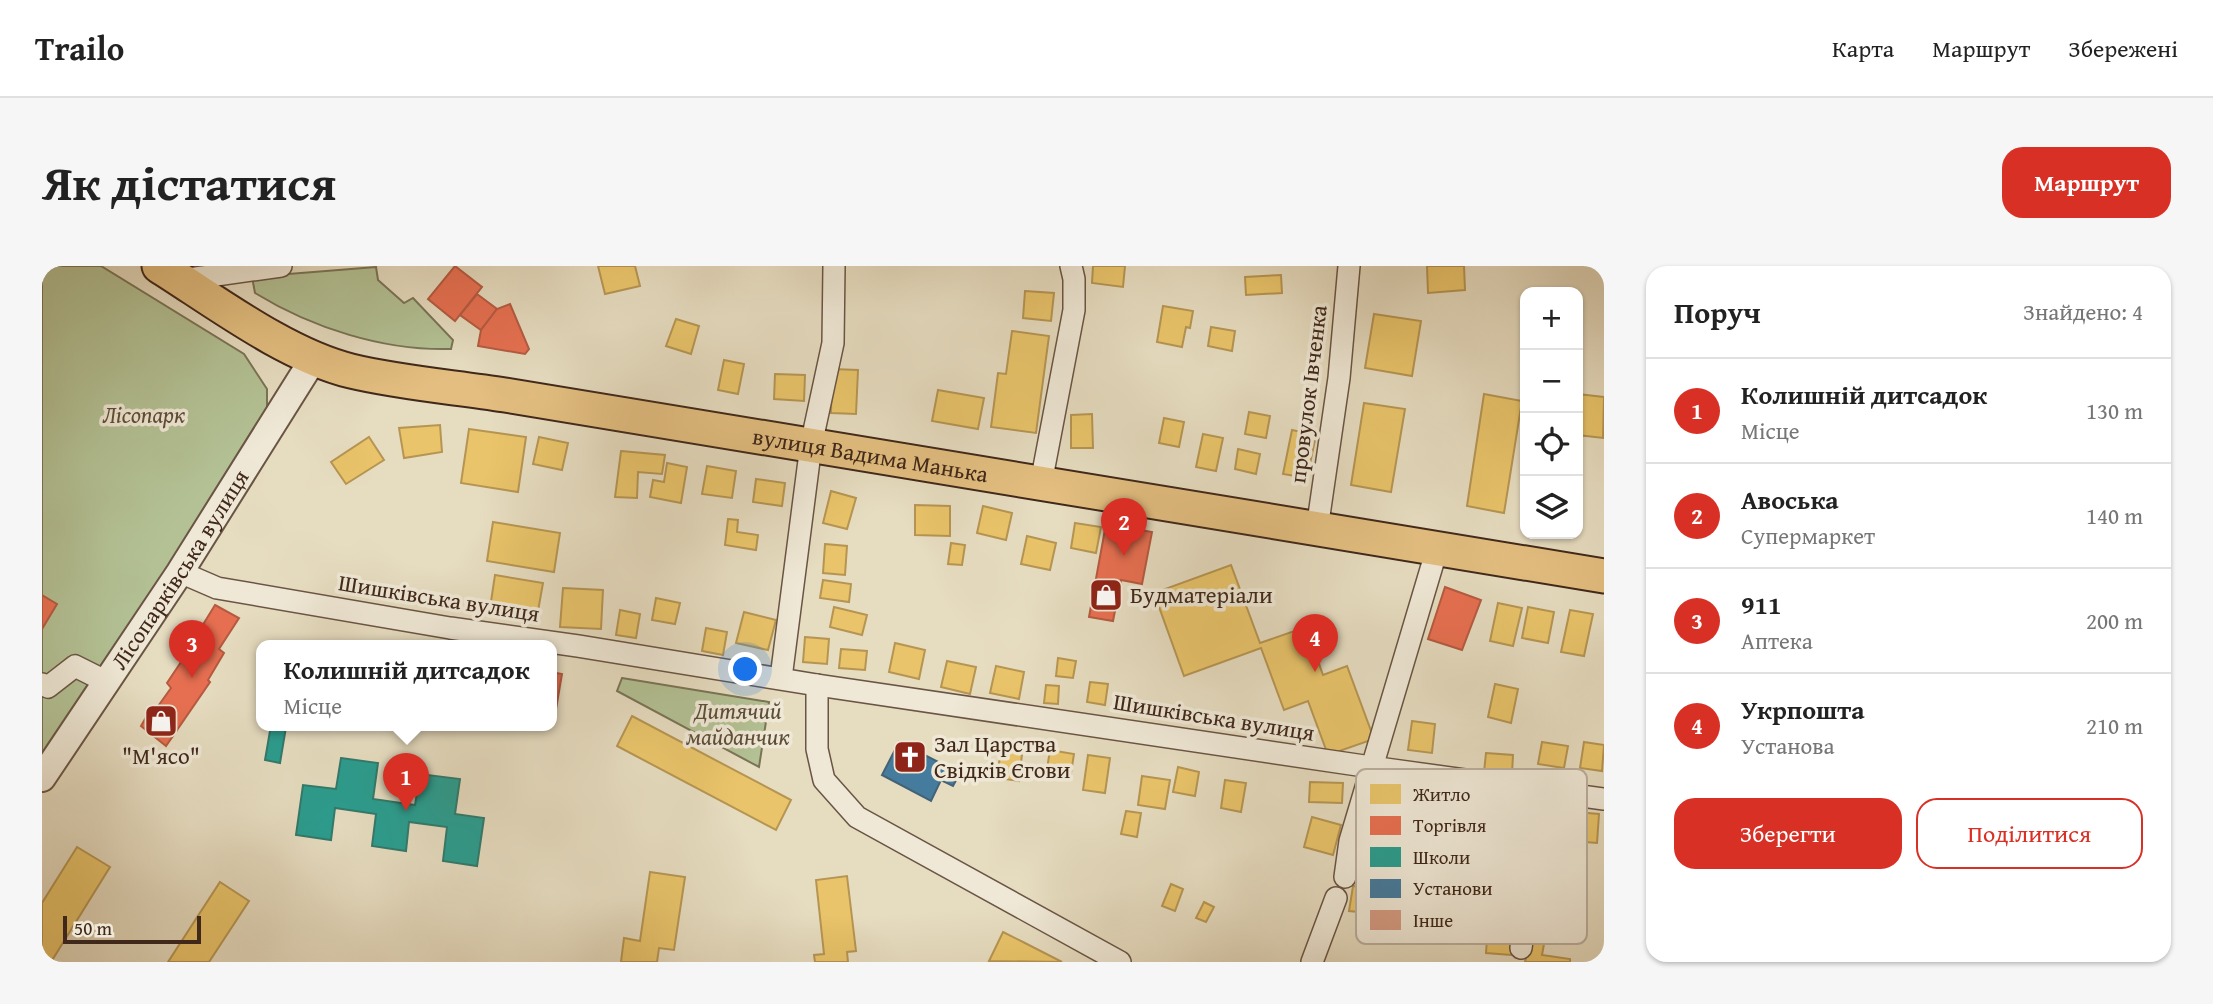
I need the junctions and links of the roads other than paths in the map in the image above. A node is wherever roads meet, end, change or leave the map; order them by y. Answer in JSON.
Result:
{"nodes":[{"id":1,"x":281,"y":266,"type":"edge"},
{"id":2,"x":834,"y":266,"type":"edge"},
{"id":3,"x":1071,"y":266,"type":"edge"},
{"id":4,"x":1349,"y":266,"type":"edge"},
{"id":5,"x":170,"y":273,"type":"edge"},
{"id":6,"x":314,"y":358,"type":"junction"},
{"id":7,"x":811,"y":445,"type":"junction"},
{"id":8,"x":1041,"y":483,"type":"junction"},
{"id":9,"x":1317,"y":529,"type":"junction"},
{"id":10,"x":1437,"y":549,"type":"junction"},
{"id":11,"x":180,"y":572,"type":"junction"},
{"id":12,"x":1604,"y":576,"type":"edge"},
{"id":13,"x":529,"y":640,"type":"edge"},
{"id":14,"x":557,"y":644,"type":"edge"},
{"id":15,"x":780,"y":678,"type":"junction"},
{"id":16,"x":105,"y":681,"type":"junction"},
{"id":17,"x":42,"y":684,"type":"edge"},
{"id":18,"x":817,"y":685,"type":"junction"},
{"id":19,"x":1371,"y":767,"type":"junction"},
{"id":20,"x":1385,"y":769,"type":"edge"},
{"id":21,"x":44,"y":772,"type":"edge"},
{"id":22,"x":1356,"y":820,"type":"edge"},
{"id":23,"x":1345,"y":877,"type":"dead end"},
{"id":24,"x":1336,"y":898,"type":"dead end"},
{"id":25,"x":1522,"y":944,"type":"edge"},
{"id":26,"x":1521,"y":948,"type":"dead end"},
{"id":27,"x":1120,"y":962,"type":"edge"},
{"id":28,"x":1311,"y":962,"type":"edge"}],
"edges":[{"from":1,"to":5,"type":"street"},
{"from":2,"to":7,"type":"street"},
{"from":3,"to":8,"type":"street"},
{"from":4,"to":9,"type":"street","name":"провулок Івченка"},
{"from":5,"to":6,"type":"main road","name":"вулиця Вадима Манька"},
{"from":6,"to":7,"type":"main road","name":"вулиця Вадима Манька"},
{"from":6,"to":11,"type":"street","name":"Лісопарківська вулиця"},
{"from":7,"to":8,"type":"main road","name":"вулиця Вадима Манька"},
{"from":7,"to":15,"type":"street"},
{"from":8,"to":9,"type":"main road","name":"вулиця Вадима Манька"},
{"from":9,"to":10,"type":"main road","name":"вулиця Вадима Манька"},
{"from":10,"to":12,"type":"main road","name":"вулиця Вадима Манька"},
{"from":10,"to":19,"type":"street"},
{"from":11,"to":13,"type":"street","name":"Шишківська вулиця"},
{"from":11,"to":16,"type":"street","name":"Лісопарківська вулиця"},
{"from":14,"to":15,"type":"street","name":"Шишківська вулиця"},
{"from":15,"to":18,"type":"street","name":"Шишківська вулиця"},
{"from":16,"to":17,"type":"street"},
{"from":16,"to":21,"type":"street","name":"Лісопарківська вулиця"},
{"from":18,"to":19,"type":"street","name":"Шишківська вулиця"},
{"from":18,"to":27,"type":"street"},
{"from":19,"to":20,"type":"street","name":"Шишківська вулиця"},
{"from":22,"to":23,"type":"street"},
{"from":24,"to":28,"type":"street"},
{"from":25,"to":26,"type":"street"}]}
